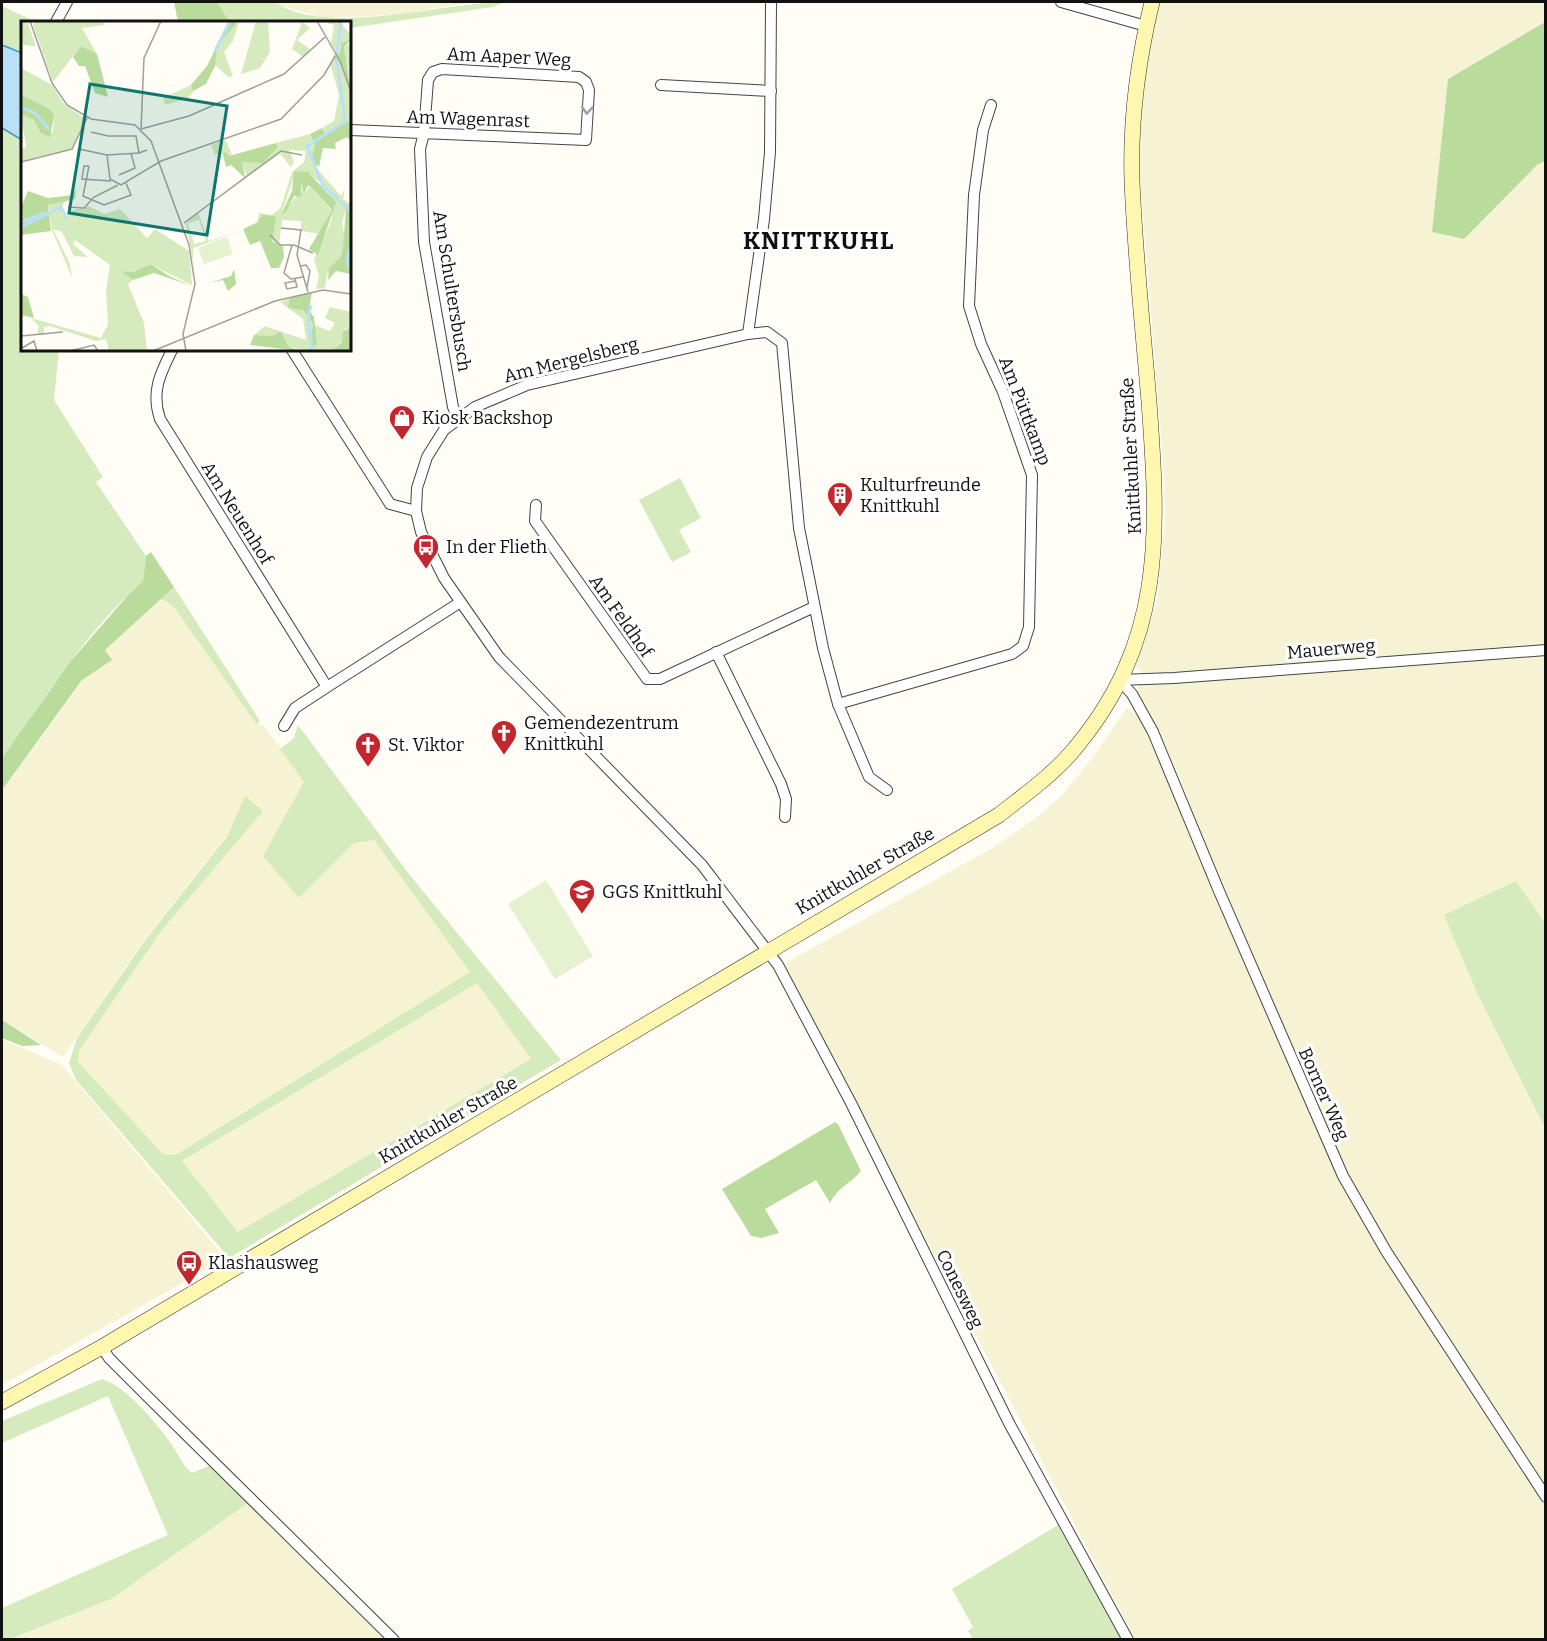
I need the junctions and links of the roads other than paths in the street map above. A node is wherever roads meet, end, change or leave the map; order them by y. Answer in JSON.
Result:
{"nodes":[{"id":1,"x":67,"y":2,"type":"edge"},
{"id":2,"x":771,"y":2,"type":"edge"},
{"id":3,"x":1061,"y":2,"type":"edge"},
{"id":4,"x":1152,"y":2,"type":"edge"},
{"id":5,"x":57,"y":21,"type":"edge"},
{"id":6,"x":1146,"y":26,"type":"junction"},
{"id":7,"x":661,"y":86,"type":"dead end"},
{"id":8,"x":771,"y":91,"type":"junction"},
{"id":9,"x":991,"y":105,"type":"dead end"},
{"id":10,"x":351,"y":130,"type":"edge"},
{"id":11,"x":424,"y":133,"type":"junction"},
{"id":12,"x":586,"y":140,"type":"joint"},
{"id":13,"x":748,"y":334,"type":"junction"},
{"id":14,"x":172,"y":351,"type":"edge"},
{"id":15,"x":293,"y":351,"type":"edge"},
{"id":16,"x":458,"y":418,"type":"junction"},
{"id":17,"x":536,"y":505,"type":"dead end"},
{"id":18,"x":417,"y":511,"type":"junction"},
{"id":19,"x":459,"y":603,"type":"junction"},
{"id":20,"x":814,"y":608,"type":"junction"},
{"id":21,"x":1545,"y":651,"type":"edge"},
{"id":22,"x":716,"y":652,"type":"junction"},
{"id":23,"x":1119,"y":680,"type":"junction"},
{"id":24,"x":327,"y":687,"type":"junction"},
{"id":25,"x":838,"y":704,"type":"junction"},
{"id":26,"x":284,"y":726,"type":"dead end"},
{"id":27,"x":887,"y":790,"type":"dead end"},
{"id":28,"x":785,"y":817,"type":"dead end"},
{"id":29,"x":768,"y":950,"type":"junction"},
{"id":30,"x":102,"y":1347,"type":"junction"},
{"id":31,"x":2,"y":1402,"type":"edge"},
{"id":32,"x":1545,"y":1497,"type":"edge"},
{"id":33,"x":394,"y":1640,"type":"edge"},
{"id":34,"x":1128,"y":1640,"type":"edge"}],
"edges":[{"from":1,"to":5,"type":"street"},
{"from":2,"to":8,"type":"street"},
{"from":3,"to":6,"type":"street"},
{"from":4,"to":6,"type":"street","name":"Knittkuhler Straße"},
{"from":6,"to":23,"type":"street","name":"Knittkuhler Straße"},
{"from":7,"to":8,"type":"street"},
{"from":8,"to":13,"type":"street"},
{"from":9,"to":25,"type":"street","name":"Am Püttkamp"},
{"from":10,"to":11,"type":"street","name":"Am Wagenrast"},
{"from":11,"to":12,"type":"street","name":"Am Wagenrast"},
{"from":11,"to":12,"type":"street","name":"Am Aaper Weg","one_way":true},
{"from":11,"to":16,"type":"street","name":"Am Schultersbusch"},
{"from":13,"to":16,"type":"street","name":"Am Mergelsberg"},
{"from":13,"to":20,"type":"street"},
{"from":14,"to":24,"type":"street","name":"Am Neuenhof"},
{"from":15,"to":18,"type":"street"},
{"from":16,"to":18,"type":"street","name":"Am Mergelsberg"},
{"from":17,"to":22,"type":"street","name":"Am Feldhof"},
{"from":18,"to":19,"type":"street","name":"Am Mergelsberg"},
{"from":19,"to":24,"type":"street"},
{"from":19,"to":29,"type":"street","name":"Am Mergelsberg"},
{"from":20,"to":22,"type":"street","name":"Am Feldhof"},
{"from":20,"to":25,"type":"street"},
{"from":21,"to":23,"type":"street","name":"Mauerweg"},
{"from":22,"to":28,"type":"street"},
{"from":23,"to":29,"type":"street","name":"Knittkuhler Straße"},
{"from":23,"to":32,"type":"street","name":"Borner Weg"},
{"from":24,"to":26,"type":"street"},
{"from":25,"to":27,"type":"street"},
{"from":29,"to":30,"type":"street","name":"Knittkuhler Straße"},
{"from":29,"to":34,"type":"street","name":"Conesweg"},
{"from":30,"to":31,"type":"street","name":"Knittkuhler Straße"},
{"from":30,"to":33,"type":"street"}]}
